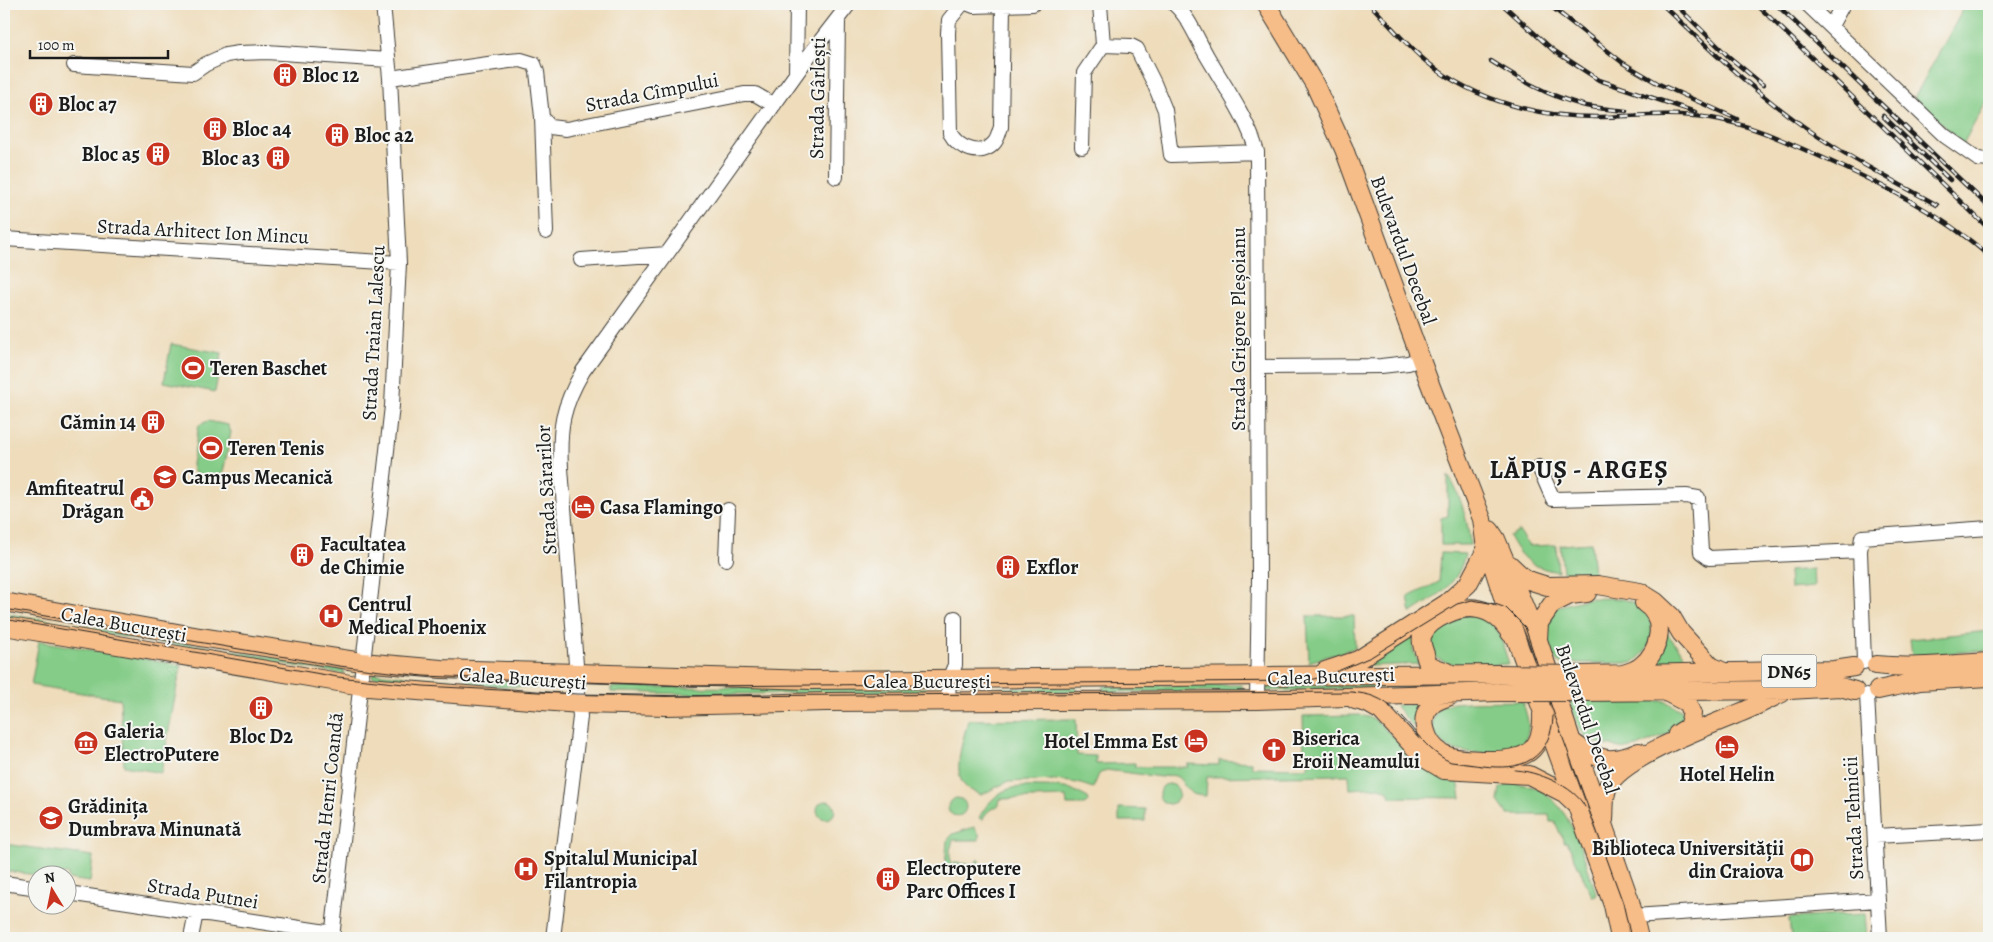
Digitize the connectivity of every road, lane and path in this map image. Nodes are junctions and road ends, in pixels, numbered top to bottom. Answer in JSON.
{"nodes":[{"id":1,"x":384,"y":4,"type":"edge"},
{"id":2,"x":797,"y":4,"type":"edge"},
{"id":3,"x":849,"y":4,"type":"edge"},
{"id":4,"x":962,"y":4,"type":"edge"},
{"id":5,"x":969,"y":4,"type":"edge"},
{"id":6,"x":1033,"y":4,"type":"edge"},
{"id":7,"x":1100,"y":4,"type":"edge"},
{"id":8,"x":1174,"y":4,"type":"edge"},
{"id":9,"x":1266,"y":4,"type":"edge"},
{"id":10,"x":1807,"y":4,"type":"edge"},
{"id":11,"x":1843,"y":4,"type":"edge"},
{"id":12,"x":1003,"y":6,"type":"junction"},
{"id":13,"x":838,"y":19,"type":"junction"},
{"id":14,"x":1831,"y":26,"type":"junction"},
{"id":15,"x":1103,"y":45,"type":"junction"},
{"id":16,"x":388,"y":60,"type":"junction"},
{"id":17,"x":74,"y":65,"type":"dead end"},
{"id":18,"x":796,"y":74,"type":"junction"},
{"id":19,"x":390,"y":78,"type":"junction"},
{"id":20,"x":774,"y":105,"type":"junction"},
{"id":21,"x":542,"y":117,"type":"junction"},
{"id":22,"x":1082,"y":147,"type":"dead end"},
{"id":23,"x":1257,"y":152,"type":"junction"},
{"id":24,"x":1989,"y":160,"type":"edge"},
{"id":25,"x":836,"y":177,"type":"dead end"},
{"id":26,"x":546,"y":232,"type":"dead end"},
{"id":27,"x":4,"y":239,"type":"edge"},
{"id":28,"x":667,"y":254,"type":"junction"},
{"id":29,"x":581,"y":260,"type":"dead end"},
{"id":30,"x":399,"y":262,"type":"junction"},
{"id":31,"x":1421,"y":359,"type":"junction"},
{"id":32,"x":1258,"y":367,"type":"junction"},
{"id":33,"x":1539,"y":467,"type":"dead end"},
{"id":34,"x":728,"y":510,"type":"dead end"},
{"id":35,"x":1482,"y":519,"type":"junction"},
{"id":36,"x":1989,"y":528,"type":"edge"},
{"id":37,"x":1487,"y":548,"type":"junction"},
{"id":38,"x":1860,"y":551,"type":"junction"},
{"id":39,"x":1504,"y":558,"type":"junction"},
{"id":40,"x":726,"y":559,"type":"dead end"},
{"id":41,"x":4,"y":602,"type":"edge"},
{"id":42,"x":955,"y":618,"type":"dead end"},
{"id":43,"x":4,"y":626,"type":"edge"},
{"id":44,"x":1538,"y":640,"type":"junction"},
{"id":45,"x":1518,"y":644,"type":"junction"},
{"id":46,"x":362,"y":662,"type":"junction"},
{"id":47,"x":1989,"y":662,"type":"edge"},
{"id":48,"x":1865,"y":664,"type":"junction"},
{"id":49,"x":1724,"y":672,"type":"junction"},
{"id":50,"x":577,"y":674,"type":"junction"},
{"id":51,"x":1455,"y":674,"type":"junction"},
{"id":52,"x":1257,"y":676,"type":"junction"},
{"id":53,"x":1302,"y":676,"type":"junction"},
{"id":54,"x":1618,"y":676,"type":"junction"},
{"id":55,"x":1989,"y":677,"type":"edge"},
{"id":56,"x":949,"y":679,"type":"junction"},
{"id":57,"x":1581,"y":683,"type":"junction"},
{"id":58,"x":359,"y":686,"type":"junction"},
{"id":59,"x":1790,"y":690,"type":"junction"},
{"id":60,"x":1665,"y":692,"type":"junction"},
{"id":61,"x":1867,"y":692,"type":"junction"},
{"id":62,"x":1455,"y":694,"type":"junction"},
{"id":63,"x":1344,"y":698,"type":"junction"},
{"id":64,"x":1257,"y":700,"type":"junction"},
{"id":65,"x":948,"y":702,"type":"junction"},
{"id":66,"x":579,"y":704,"type":"junction"},
{"id":67,"x":1542,"y":711,"type":"junction"},
{"id":68,"x":1572,"y":742,"type":"junction"},
{"id":69,"x":1578,"y":806,"type":"junction"},
{"id":70,"x":1604,"y":827,"type":"junction"},
{"id":71,"x":1989,"y":830,"type":"edge"},
{"id":72,"x":1874,"y":836,"type":"junction"},
{"id":73,"x":4,"y":883,"type":"edge"},
{"id":74,"x":28,"y":887,"type":"edge"},
{"id":75,"x":78,"y":894,"type":"edge"},
{"id":76,"x":1878,"y":900,"type":"junction"},
{"id":77,"x":196,"y":912,"type":"junction"},
{"id":78,"x":1634,"y":916,"type":"junction"},
{"id":79,"x":332,"y":936,"type":"edge"},
{"id":80,"x":191,"y":938,"type":"edge"},
{"id":81,"x":553,"y":938,"type":"edge"},
{"id":82,"x":1620,"y":938,"type":"edge"},
{"id":83,"x":1639,"y":938,"type":"edge"},
{"id":84,"x":1880,"y":938,"type":"edge"}],
"edges":[{"from":1,"to":16,"type":"street","name":"Strada Traian Lalescu"},
{"from":2,"to":18,"type":"street"},
{"from":3,"to":13,"type":"street","name":"Strada Gârlești"},
{"from":4,"to":12,"type":"street"},
{"from":5,"to":12,"type":"street"},
{"from":6,"to":12,"type":"street"},
{"from":7,"to":15,"type":"street"},
{"from":8,"to":23,"type":"street","name":"Strada Grigore Pleșoianu"},
{"from":9,"to":31,"type":"main road","name":"Bulevardul Decebal"},
{"from":10,"to":14,"type":"street"},
{"from":11,"to":14,"type":"street"},
{"from":13,"to":18,"type":"street","name":"Strada Gârlești"},
{"from":13,"to":25,"type":"street","name":"Strada Gârlești"},
{"from":14,"to":24,"type":"street"},
{"from":15,"to":22,"type":"street"},
{"from":15,"to":23,"type":"street"},
{"from":16,"to":17,"type":"street"},
{"from":16,"to":19,"type":"street","name":"Strada Traian Lalescu"},
{"from":18,"to":20,"type":"street","name":"Strada Gârlești"},
{"from":19,"to":21,"type":"street"},
{"from":19,"to":30,"type":"street","name":"Strada Traian Lalescu"},
{"from":20,"to":21,"type":"street","name":"Strada Cîmpului"},
{"from":20,"to":28,"type":"street","name":"Strada Sărarilor"},
{"from":21,"to":26,"type":"street"},
{"from":23,"to":32,"type":"street","name":"Strada Grigore Pleșoianu"},
{"from":27,"to":30,"type":"street","name":"Strada Arhitect Ion Mincu"},
{"from":28,"to":29,"type":"street"},
{"from":28,"to":50,"type":"street","name":"Strada Sărarilor"},
{"from":30,"to":46,"type":"street","name":"Strada Traian Lalescu"},
{"from":31,"to":32,"type":"street"},
{"from":31,"to":35,"type":"main road","name":"Bulevardul Decebal"},
{"from":32,"to":52,"type":"street","name":"Strada Grigore Pleșoianu"},
{"from":33,"to":38,"type":"street"},
{"from":34,"to":40,"type":"street"},
{"from":35,"to":37,"type":"main road","name":"Bulevardul Decebal"},
{"from":35,"to":39,"type":"main road","name":"Bulevardul Decebal"},
{"from":36,"to":38,"type":"street"},
{"from":37,"to":45,"type":"main road","name":"Bulevardul Decebal"},
{"from":37,"to":53,"type":"main road"},
{"from":38,"to":48,"type":"street"},
{"from":39,"to":44,"type":"main road","name":"Bulevardul Decebal"},
{"from":39,"to":49,"type":"main road"},
{"from":41,"to":46,"type":"main road","name":"Calea București"},
{"from":42,"to":56,"type":"street"},
{"from":43,"to":58,"type":"main road","name":"Calea București"},
{"from":44,"to":54,"type":"main road"},
{"from":44,"to":68,"type":"main road","name":"Bulevardul Decebal"},
{"from":45,"to":51,"type":"main road"},
{"from":45,"to":67,"type":"main road","name":"Bulevardul Decebal"},
{"from":46,"to":50,"type":"main road","name":"Calea București"},
{"from":46,"to":58,"type":"street","name":"Strada Henri Coandă"},
{"from":47,"to":48,"type":"main road","name":"Calea București","number":"DN65"},
{"from":48,"to":49,"type":"main road","name":"Calea București","number":"DN65"},
{"from":48,"to":61,"type":"main road"},
{"from":48,"to":61,"type":"main road"},
{"from":49,"to":54,"type":"main road","name":"Calea București","number":"DN65"},
{"from":50,"to":56,"type":"main road","name":"Calea București"},
{"from":50,"to":66,"type":"street","name":"Strada Sărarilor"},
{"from":51,"to":53,"type":"main road","name":"Calea București"},
{"from":51,"to":57,"type":"main road","name":"Calea București","bridge":true},
{"from":52,"to":53,"type":"main road","name":"Calea București"},
{"from":52,"to":56,"type":"main road","name":"Calea București"},
{"from":52,"to":64,"type":"street","name":"Strada Grigore Pleșoianu"},
{"from":54,"to":57,"type":"main road","name":"Calea București"},
{"from":55,"to":61,"type":"main road","name":"Calea București","number":"DN65"},
{"from":56,"to":65,"type":"street"},
{"from":57,"to":60,"type":"main road","name":"Calea București","number":"DN65"},
{"from":57,"to":62,"type":"main road","name":"Calea București","bridge":true},
{"from":58,"to":66,"type":"main road","name":"Calea București"},
{"from":58,"to":79,"type":"street","name":"Strada Henri Coandă"},
{"from":59,"to":60,"type":"main road","name":"Calea București","number":"DN65"},
{"from":59,"to":61,"type":"main road","name":"Calea București","number":"DN65"},
{"from":59,"to":70,"type":"main road"},
{"from":60,"to":68,"type":"main road"},
{"from":61,"to":72,"type":"street","name":"Strada Tehnicii"},
{"from":62,"to":63,"type":"main road","name":"Calea București"},
{"from":62,"to":67,"type":"main road"},
{"from":63,"to":64,"type":"main road","name":"Calea București"},
{"from":63,"to":69,"type":"main road"},
{"from":64,"to":65,"type":"main road","name":"Calea București"},
{"from":65,"to":66,"type":"main road","name":"Calea București"},
{"from":66,"to":81,"type":"street","name":"Strada Sărarilor"},
{"from":67,"to":69,"type":"main road","name":"Bulevardul Decebal"},
{"from":68,"to":70,"type":"main road","name":"Bulevardul Decebal"},
{"from":69,"to":82,"type":"main road","name":"Bulevardul Decebal"},
{"from":70,"to":78,"type":"main road","name":"Bulevardul Decebal"},
{"from":71,"to":72,"type":"street"},
{"from":72,"to":76,"type":"street","name":"Strada Tehnicii"},
{"from":73,"to":74,"type":"street"},
{"from":75,"to":77,"type":"street","name":"Strada Putnei"},
{"from":76,"to":78,"type":"street"},
{"from":76,"to":84,"type":"street","name":"Strada Tehnicii"},
{"from":77,"to":79,"type":"street","name":"Strada Putnei"},
{"from":77,"to":80,"type":"street"},
{"from":78,"to":83,"type":"main road","name":"Bulevardul Decebal"}]}
